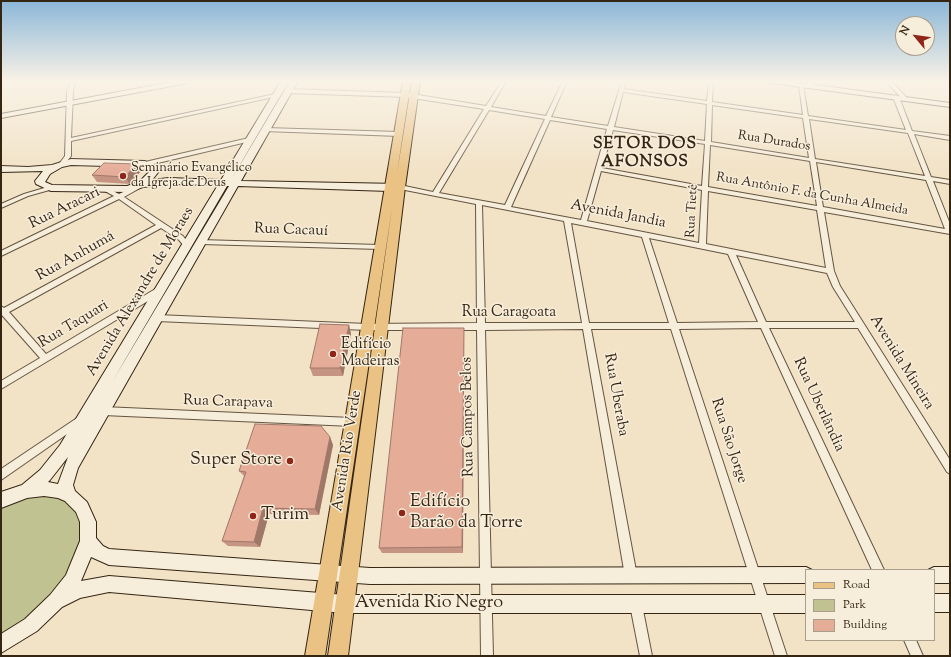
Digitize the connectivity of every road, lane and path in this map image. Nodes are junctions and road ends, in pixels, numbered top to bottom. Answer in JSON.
{"nodes":[{"id":1,"x":21,"y":112,"type":"edge"},
{"id":2,"x":70,"y":112,"type":"edge"},
{"id":3,"x":202,"y":112,"type":"edge"},
{"id":4,"x":266,"y":112,"type":"edge"},
{"id":5,"x":274,"y":112,"type":"edge"},
{"id":6,"x":405,"y":112,"type":"edge"},
{"id":7,"x":407,"y":112,"type":"edge"},
{"id":8,"x":485,"y":112,"type":"edge"},
{"id":9,"x":516,"y":112,"type":"edge"},
{"id":10,"x":551,"y":112,"type":"edge"},
{"id":11,"x":615,"y":112,"type":"edge"},
{"id":12,"x":710,"y":112,"type":"edge"},
{"id":13,"x":769,"y":112,"type":"edge"},
{"id":14,"x":806,"y":112,"type":"edge"},
{"id":15,"x":901,"y":112,"type":"edge"},
{"id":16,"x":1,"y":116,"type":"edge"},
{"id":17,"x":549,"y":117,"type":"junction"},
{"id":18,"x":806,"y":117,"type":"junction"},
{"id":19,"x":610,"y":127,"type":"junction"},
{"id":20,"x":266,"y":130,"type":"junction"},
{"id":21,"x":909,"y":132,"type":"junction"},
{"id":22,"x":399,"y":134,"type":"junction"},
{"id":23,"x":950,"y":138,"type":"edge"},
{"id":24,"x":69,"y":140,"type":"junction"},
{"id":25,"x":249,"y":140,"type":"junction"},
{"id":26,"x":708,"y":143,"type":"junction"},
{"id":27,"x":72,"y":159,"type":"junction"},
{"id":28,"x":171,"y":159,"type":"junction"},
{"id":29,"x":813,"y":160,"type":"junction"},
{"id":30,"x":145,"y":164,"type":"junction"},
{"id":31,"x":52,"y":168,"type":"junction"},
{"id":32,"x":1,"y":169,"type":"edge"},
{"id":33,"x":154,"y":169,"type":"junction"},
{"id":34,"x":598,"y":169,"type":"junction"},
{"id":35,"x":1,"y":176,"type":"edge"},
{"id":36,"x":928,"y":178,"type":"junction"},
{"id":37,"x":231,"y":180,"type":"junction"},
{"id":38,"x":40,"y":182,"type":"junction"},
{"id":39,"x":950,"y":182,"type":"edge"},
{"id":40,"x":141,"y":185,"type":"junction"},
{"id":41,"x":393,"y":186,"type":"junction"},
{"id":42,"x":51,"y":188,"type":"junction"},
{"id":43,"x":705,"y":188,"type":"junction"},
{"id":44,"x":105,"y":190,"type":"junction"},
{"id":45,"x":435,"y":194,"type":"junction"},
{"id":46,"x":26,"y":195,"type":"junction"},
{"id":47,"x":120,"y":197,"type":"junction"},
{"id":48,"x":480,"y":202,"type":"junction"},
{"id":49,"x":1,"y":206,"type":"edge"},
{"id":50,"x":507,"y":208,"type":"junction"},
{"id":51,"x":821,"y":208,"type":"junction"},
{"id":52,"x":567,"y":220,"type":"junction"},
{"id":53,"x":583,"y":223,"type":"junction"},
{"id":54,"x":161,"y":224,"type":"junction"},
{"id":55,"x":950,"y":232,"type":"edge"},
{"id":56,"x":645,"y":235,"type":"junction"},
{"id":57,"x":201,"y":242,"type":"junction"},
{"id":58,"x":186,"y":244,"type":"junction"},
{"id":59,"x":702,"y":246,"type":"junction"},
{"id":60,"x":380,"y":247,"type":"junction"},
{"id":61,"x":731,"y":252,"type":"junction"},
{"id":62,"x":1,"y":254,"type":"edge"},
{"id":63,"x":830,"y":271,"type":"junction"},
{"id":64,"x":161,"y":289,"type":"junction"},
{"id":65,"x":2,"y":310,"type":"edge"},
{"id":66,"x":157,"y":318,"type":"junction"},
{"id":67,"x":861,"y":325,"type":"junction"},
{"id":68,"x":675,"y":326,"type":"junction"},
{"id":69,"x":764,"y":326,"type":"junction"},
{"id":70,"x":368,"y":327,"type":"junction"},
{"id":71,"x":382,"y":327,"type":"junction"},
{"id":72,"x":481,"y":327,"type":"junction"},
{"id":73,"x":586,"y":327,"type":"junction"},
{"id":74,"x":45,"y":358,"type":"junction"},
{"id":75,"x":1,"y":385,"type":"edge"},
{"id":76,"x":103,"y":411,"type":"junction"},
{"id":77,"x":84,"y":418,"type":"junction"},
{"id":78,"x":352,"y":422,"type":"junction"},
{"id":79,"x":950,"y":469,"type":"edge"},
{"id":80,"x":1,"y":475,"type":"edge"},
{"id":81,"x":15,"y":493,"type":"edge"},
{"id":82,"x":70,"y":496,"type":"junction"},
{"id":83,"x":1,"y":500,"type":"edge"},
{"id":84,"x":88,"y":541,"type":"junction"},
{"id":85,"x":878,"y":569,"type":"edge"},
{"id":86,"x":329,"y":572,"type":"junction"},
{"id":87,"x":349,"y":574,"type":"junction"},
{"id":88,"x":935,"y":575,"type":"edge"},
{"id":89,"x":950,"y":575,"type":"edge"},
{"id":90,"x":485,"y":576,"type":"junction"},
{"id":91,"x":631,"y":576,"type":"junction"},
{"id":92,"x":755,"y":576,"type":"junction"},
{"id":93,"x":805,"y":576,"type":"edge"},
{"id":94,"x":56,"y":601,"type":"junction"},
{"id":95,"x":324,"y":602,"type":"junction"},
{"id":96,"x":935,"y":603,"type":"edge"},
{"id":97,"x":950,"y":603,"type":"edge"},
{"id":98,"x":345,"y":604,"type":"junction"},
{"id":99,"x":486,"y":604,"type":"junction"},
{"id":100,"x":764,"y":604,"type":"junction"},
{"id":101,"x":805,"y":604,"type":"edge"},
{"id":102,"x":636,"y":605,"type":"junction"},
{"id":103,"x":910,"y":641,"type":"edge"},
{"id":104,"x":1,"y":644,"type":"edge"},
{"id":105,"x":315,"y":656,"type":"edge"},
{"id":106,"x":338,"y":656,"type":"edge"},
{"id":107,"x":487,"y":656,"type":"edge"},
{"id":108,"x":646,"y":656,"type":"edge"},
{"id":109,"x":781,"y":656,"type":"edge"},
{"id":110,"x":917,"y":656,"type":"edge"}],
"edges":[{"from":1,"to":16,"type":"street"},
{"from":2,"to":24,"type":"street"},
{"from":3,"to":24,"type":"street"},
{"from":4,"to":25,"type":"street","name":"Avenida Alexandre de Moraes"},
{"from":5,"to":20,"type":"street","name":"Avenida Alexandre de Moraes"},
{"from":6,"to":22,"type":"main road","name":"Avenida Rio Verde"},
{"from":7,"to":41,"type":"main road","name":"Avenida Rio Verde"},
{"from":8,"to":45,"type":"street"},
{"from":9,"to":17,"type":"street","name":"Rua Durados"},
{"from":10,"to":17,"type":"street"},
{"from":11,"to":19,"type":"street"},
{"from":12,"to":26,"type":"street","name":"Rua Tietê"},
{"from":13,"to":18,"type":"street"},
{"from":14,"to":18,"type":"street","name":"Avenida Mineira"},
{"from":15,"to":21,"type":"street"},
{"from":17,"to":19,"type":"street","name":"Rua Durados"},
{"from":17,"to":50,"type":"street"},
{"from":18,"to":21,"type":"street"},
{"from":18,"to":29,"type":"street","name":"Avenida Mineira"},
{"from":19,"to":26,"type":"street","name":"Rua Durados"},
{"from":19,"to":34,"type":"street"},
{"from":20,"to":22,"type":"street"},
{"from":20,"to":37,"type":"street","name":"Avenida Alexandre de Moraes"},
{"from":21,"to":23,"type":"street"},
{"from":21,"to":36,"type":"street"},
{"from":22,"to":41,"type":"main road","name":"Avenida Rio Verde"},
{"from":24,"to":27,"type":"street"},
{"from":25,"to":28,"type":"street"},
{"from":25,"to":37,"type":"street","name":"Avenida Alexandre de Moraes"},
{"from":26,"to":29,"type":"street","name":"Rua Durados"},
{"from":26,"to":43,"type":"street","name":"Rua Tietê"},
{"from":27,"to":30,"type":"street"},
{"from":27,"to":31,"type":"street"},
{"from":28,"to":30,"type":"street"},
{"from":28,"to":33,"type":"street"},
{"from":29,"to":36,"type":"street","name":"Rua Durados"},
{"from":29,"to":51,"type":"street","name":"Avenida Mineira"},
{"from":30,"to":33,"type":"street","name":"Avenida Jandia"},
{"from":31,"to":32,"type":"street"},
{"from":31,"to":38,"type":"street"},
{"from":33,"to":37,"type":"street","name":"Avenida Jandia"},
{"from":33,"to":40,"type":"street"},
{"from":34,"to":43,"type":"street","name":"Rua Antônio F. da Cunha Almeida"},
{"from":34,"to":53,"type":"street"},
{"from":35,"to":38,"type":"street"},
{"from":36,"to":39,"type":"street","name":"Rua Durados"},
{"from":36,"to":55,"type":"street"},
{"from":37,"to":40,"type":"street","name":"Avenida Jandia"},
{"from":37,"to":41,"type":"street","name":"Avenida Jandia"},
{"from":37,"to":57,"type":"street","name":"Avenida Alexandre de Moraes"},
{"from":37,"to":58,"type":"street","name":"Avenida Alexandre de Moraes"},
{"from":38,"to":42,"type":"street","name":"Avenida Jandia"},
{"from":38,"to":46,"type":"street"},
{"from":40,"to":44,"type":"street","name":"Avenida Jandia"},
{"from":40,"to":47,"type":"street","name":"Rua Aracari"},
{"from":41,"to":45,"type":"street","name":"Avenida Jandia"},
{"from":41,"to":60,"type":"main road","name":"Avenida Rio Verde"},
{"from":41,"to":71,"type":"main road","name":"Avenida Rio Verde"},
{"from":42,"to":44,"type":"street","name":"Avenida Jandia"},
{"from":42,"to":46,"type":"street"},
{"from":43,"to":51,"type":"street","name":"Rua Antônio F. da Cunha Almeida"},
{"from":43,"to":59,"type":"street","name":"Rua Tietê"},
{"from":44,"to":47,"type":"street"},
{"from":45,"to":48,"type":"street","name":"Avenida Jandia"},
{"from":46,"to":49,"type":"street"},
{"from":47,"to":54,"type":"street"},
{"from":47,"to":62,"type":"street","name":"Rua Aracari"},
{"from":48,"to":50,"type":"street","name":"Avenida Jandia"},
{"from":48,"to":72,"type":"street","name":"Rua Campos Belos"},
{"from":50,"to":52,"type":"street","name":"Avenida Jandia"},
{"from":51,"to":55,"type":"street","name":"Rua Antônio F. da Cunha Almeida"},
{"from":51,"to":63,"type":"street","name":"Avenida Mineira"},
{"from":52,"to":53,"type":"street","name":"Avenida Jandia"},
{"from":52,"to":73,"type":"street","name":"Rua Uberaba"},
{"from":53,"to":56,"type":"street","name":"Avenida Jandia"},
{"from":54,"to":58,"type":"street"},
{"from":54,"to":65,"type":"street","name":"Rua Anhumá"},
{"from":56,"to":59,"type":"street","name":"Avenida Jandia"},
{"from":56,"to":68,"type":"street","name":"Rua São Jorge"},
{"from":57,"to":60,"type":"street","name":"Rua Cacauí"},
{"from":57,"to":66,"type":"street","name":"Avenida Alexandre de Moraes"},
{"from":58,"to":64,"type":"street","name":"Avenida Alexandre de Moraes"},
{"from":59,"to":61,"type":"street","name":"Avenida Jandia"},
{"from":60,"to":70,"type":"main road","name":"Avenida Rio Verde"},
{"from":61,"to":63,"type":"street","name":"Avenida Jandia"},
{"from":61,"to":69,"type":"street","name":"Rua Uberlândia"},
{"from":63,"to":67,"type":"street","name":"Avenida Mineira"},
{"from":64,"to":74,"type":"street","name":"Rua Taquari"},
{"from":64,"to":77,"type":"street","name":"Avenida Alexandre de Moraes"},
{"from":65,"to":74,"type":"street"},
{"from":66,"to":70,"type":"street","name":"Rua Caragoata"},
{"from":66,"to":76,"type":"street","name":"Avenida Alexandre de Moraes"},
{"from":67,"to":69,"type":"street","name":"Rua Caragoata"},
{"from":67,"to":79,"type":"street","name":"Avenida Mineira"},
{"from":68,"to":69,"type":"street","name":"Rua Caragoata"},
{"from":68,"to":73,"type":"street","name":"Rua Caragoata"},
{"from":68,"to":92,"type":"street","name":"Rua São Jorge"},
{"from":69,"to":85,"type":"street","name":"Rua Uberlândia"},
{"from":70,"to":71,"type":"street","name":"Rua Caragoata"},
{"from":70,"to":78,"type":"main road","name":"Avenida Rio Verde"},
{"from":71,"to":72,"type":"street","name":"Rua Caragoata"},
{"from":71,"to":87,"type":"main road","name":"Avenida Rio Verde"},
{"from":72,"to":73,"type":"street","name":"Rua Caragoata"},
{"from":72,"to":90,"type":"street","name":"Rua Campos Belos"},
{"from":73,"to":91,"type":"street","name":"Rua Uberaba"},
{"from":74,"to":75,"type":"street","name":"Rua Taquari"},
{"from":76,"to":78,"type":"street","name":"Rua Carapava"},
{"from":76,"to":82,"type":"street","name":"Avenida Alexandre de Moraes"},
{"from":77,"to":80,"type":"street"},
{"from":77,"to":81,"type":"street","name":"Avenida Alexandre de Moraes"},
{"from":78,"to":86,"type":"main road","name":"Avenida Rio Verde"},
{"from":81,"to":82,"type":"street"},
{"from":81,"to":83,"type":"street"},
{"from":82,"to":84,"type":"street"},
{"from":84,"to":86,"type":"street","name":"Avenida Rio Negro"},
{"from":84,"to":94,"type":"street"},
{"from":86,"to":87,"type":"street","name":"Avenida Rio Negro"},
{"from":86,"to":95,"type":"main road","name":"Avenida Rio Verde"},
{"from":87,"to":90,"type":"street","name":"Avenida Rio Negro"},
{"from":87,"to":98,"type":"main road","name":"Avenida Rio Verde"},
{"from":88,"to":89,"type":"street"},
{"from":90,"to":91,"type":"street","name":"Avenida Rio Negro"},
{"from":90,"to":99,"type":"street","name":"Rua Campos Belos"},
{"from":91,"to":92,"type":"street","name":"Avenida Rio Negro"},
{"from":92,"to":93,"type":"street","name":"Avenida Rio Negro"},
{"from":92,"to":100,"type":"street","name":"Rua São Jorge"},
{"from":94,"to":95,"type":"street","name":"Avenida Rio Negro"},
{"from":94,"to":104,"type":"street"},
{"from":95,"to":98,"type":"street","name":"Avenida Rio Negro"},
{"from":95,"to":105,"type":"main road","name":"Avenida Rio Verde"},
{"from":96,"to":97,"type":"street"},
{"from":98,"to":99,"type":"street","name":"Avenida Rio Negro"},
{"from":98,"to":106,"type":"main road","name":"Avenida Rio Verde"},
{"from":99,"to":102,"type":"street","name":"Avenida Rio Negro"},
{"from":99,"to":107,"type":"street","name":"Rua Campos Belos"},
{"from":100,"to":101,"type":"street","name":"Avenida Rio Negro"},
{"from":100,"to":102,"type":"street","name":"Avenida Rio Negro"},
{"from":100,"to":109,"type":"street","name":"Rua São Jorge"},
{"from":102,"to":108,"type":"street"},
{"from":103,"to":110,"type":"street"}]}
